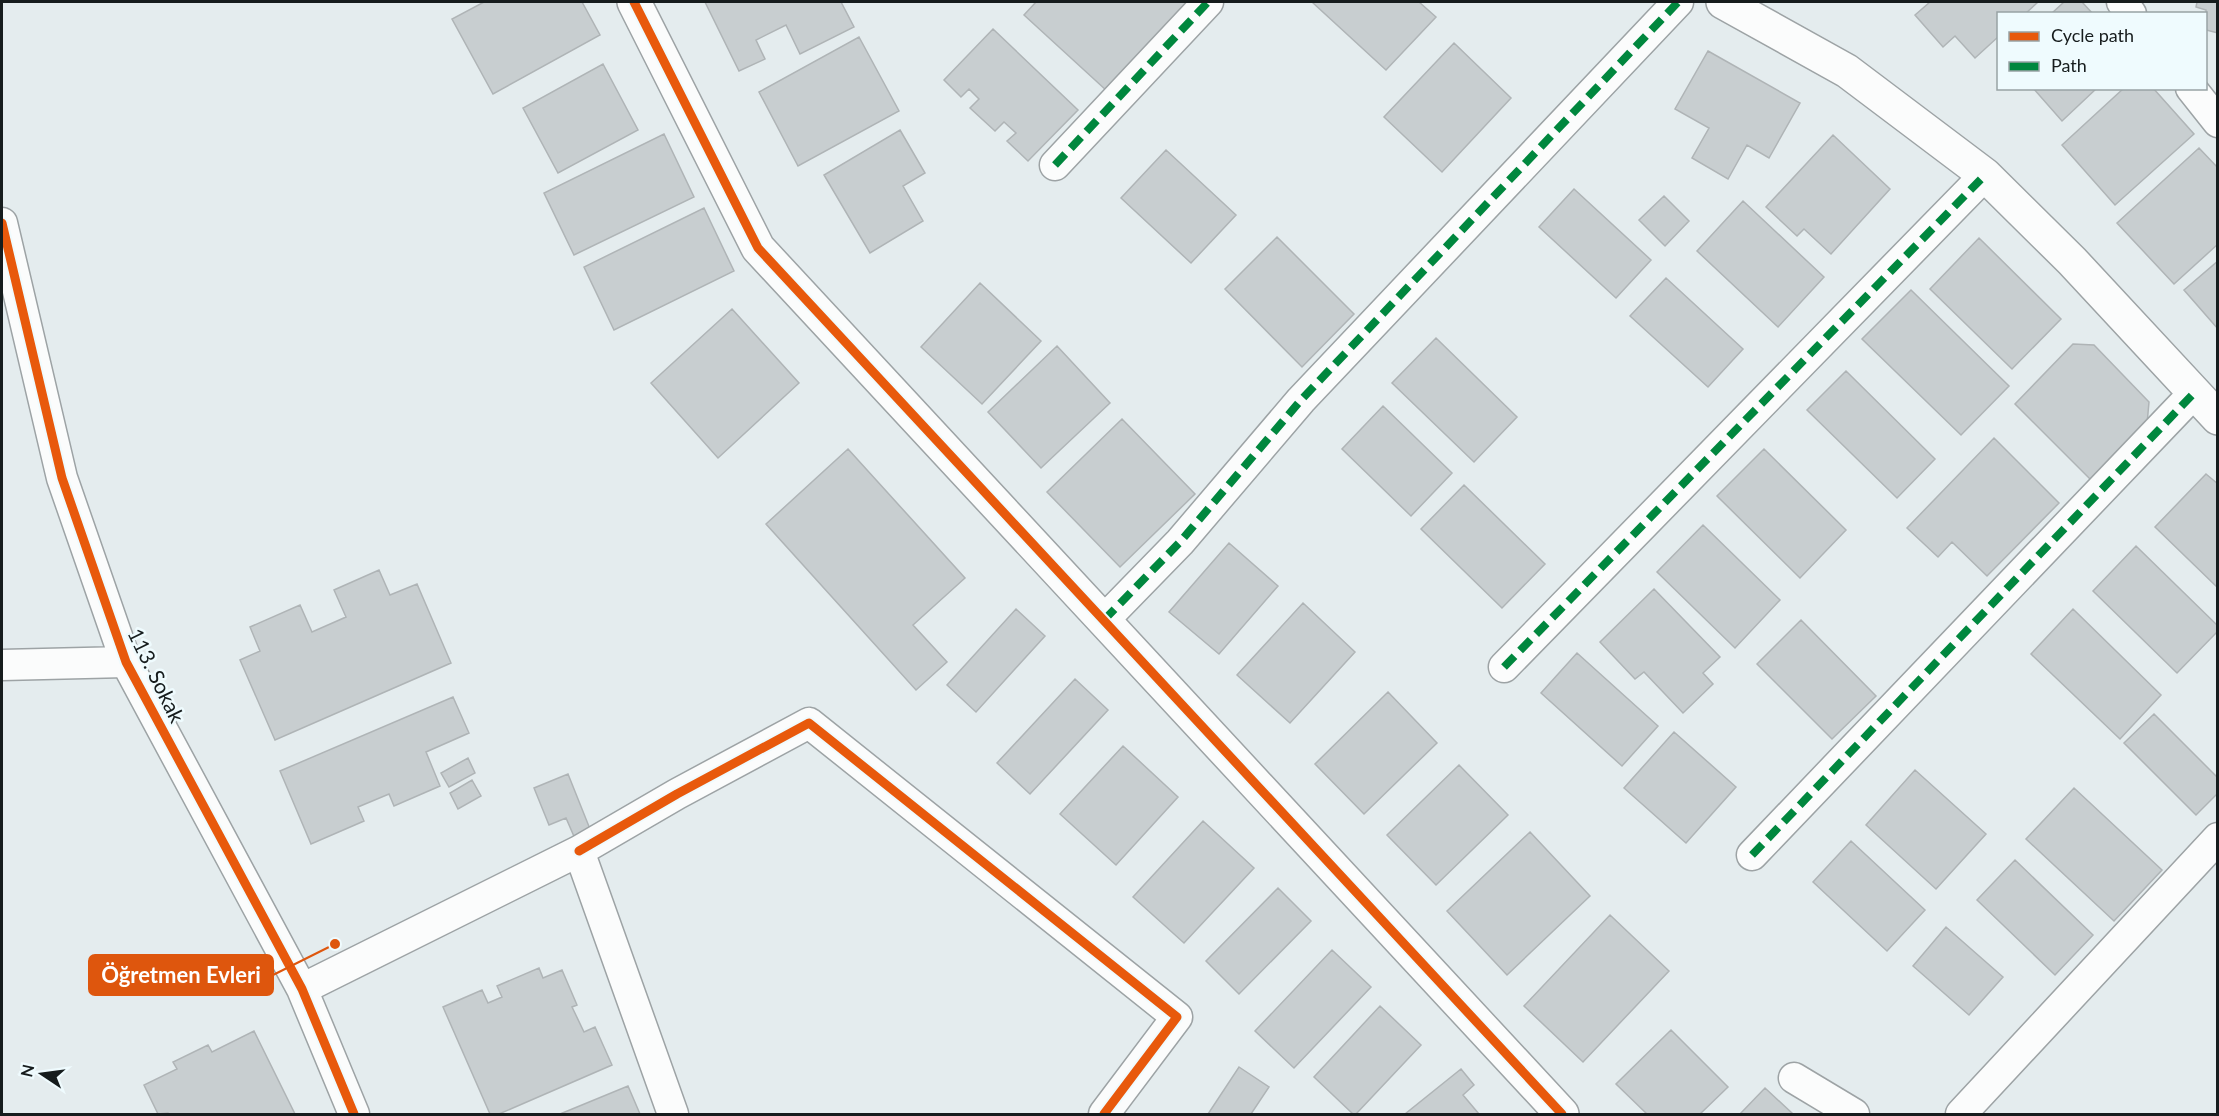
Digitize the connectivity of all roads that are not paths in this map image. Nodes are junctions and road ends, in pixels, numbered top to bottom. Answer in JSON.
{"nodes":[{"id":1,"x":634,"y":2,"type":"edge"},
{"id":2,"x":1208,"y":2,"type":"edge"},
{"id":3,"x":1678,"y":2,"type":"edge"},
{"id":4,"x":1723,"y":2,"type":"edge"},
{"id":5,"x":2193,"y":90,"type":"edge"},
{"id":6,"x":2217,"y":122,"type":"edge"},
{"id":7,"x":1055,"y":165,"type":"dead end"},
{"id":8,"x":1985,"y":175,"type":"junction"},
{"id":9,"x":2,"y":223,"type":"edge"},
{"id":10,"x":2194,"y":393,"type":"junction"},
{"id":11,"x":2217,"y":418,"type":"edge"},
{"id":12,"x":1104,"y":620,"type":"junction"},
{"id":13,"x":126,"y":662,"type":"junction"},
{"id":14,"x":2,"y":665,"type":"edge"},
{"id":15,"x":1504,"y":667,"type":"dead end"},
{"id":16,"x":2217,"y":838,"type":"edge"},
{"id":17,"x":579,"y":851,"type":"junction"},
{"id":18,"x":1752,"y":855,"type":"dead end"},
{"id":19,"x":302,"y":989,"type":"junction"},
{"id":20,"x":1794,"y":1078,"type":"dead end"},
{"id":21,"x":354,"y":1114,"type":"edge"},
{"id":22,"x":673,"y":1114,"type":"edge"},
{"id":23,"x":1104,"y":1114,"type":"edge"},
{"id":24,"x":1562,"y":1114,"type":"edge"},
{"id":25,"x":1854,"y":1114,"type":"edge"},
{"id":26,"x":1961,"y":1114,"type":"edge"}],
"edges":[{"from":1,"to":12,"type":"street"},
{"from":2,"to":7,"type":"street"},
{"from":3,"to":12,"type":"street"},
{"from":4,"to":8,"type":"street"},
{"from":5,"to":6,"type":"street"},
{"from":8,"to":10,"type":"street"},
{"from":8,"to":15,"type":"street"},
{"from":9,"to":13,"type":"street","name":"113. Sokak"},
{"from":10,"to":11,"type":"street"},
{"from":10,"to":18,"type":"street"},
{"from":12,"to":24,"type":"street"},
{"from":13,"to":14,"type":"street"},
{"from":13,"to":19,"type":"street","name":"113. Sokak"},
{"from":16,"to":26,"type":"street"},
{"from":17,"to":19,"type":"street"},
{"from":17,"to":22,"type":"street"},
{"from":17,"to":23,"type":"street"},
{"from":19,"to":21,"type":"street","name":"113. Sokak"},
{"from":20,"to":25,"type":"street"}]}
